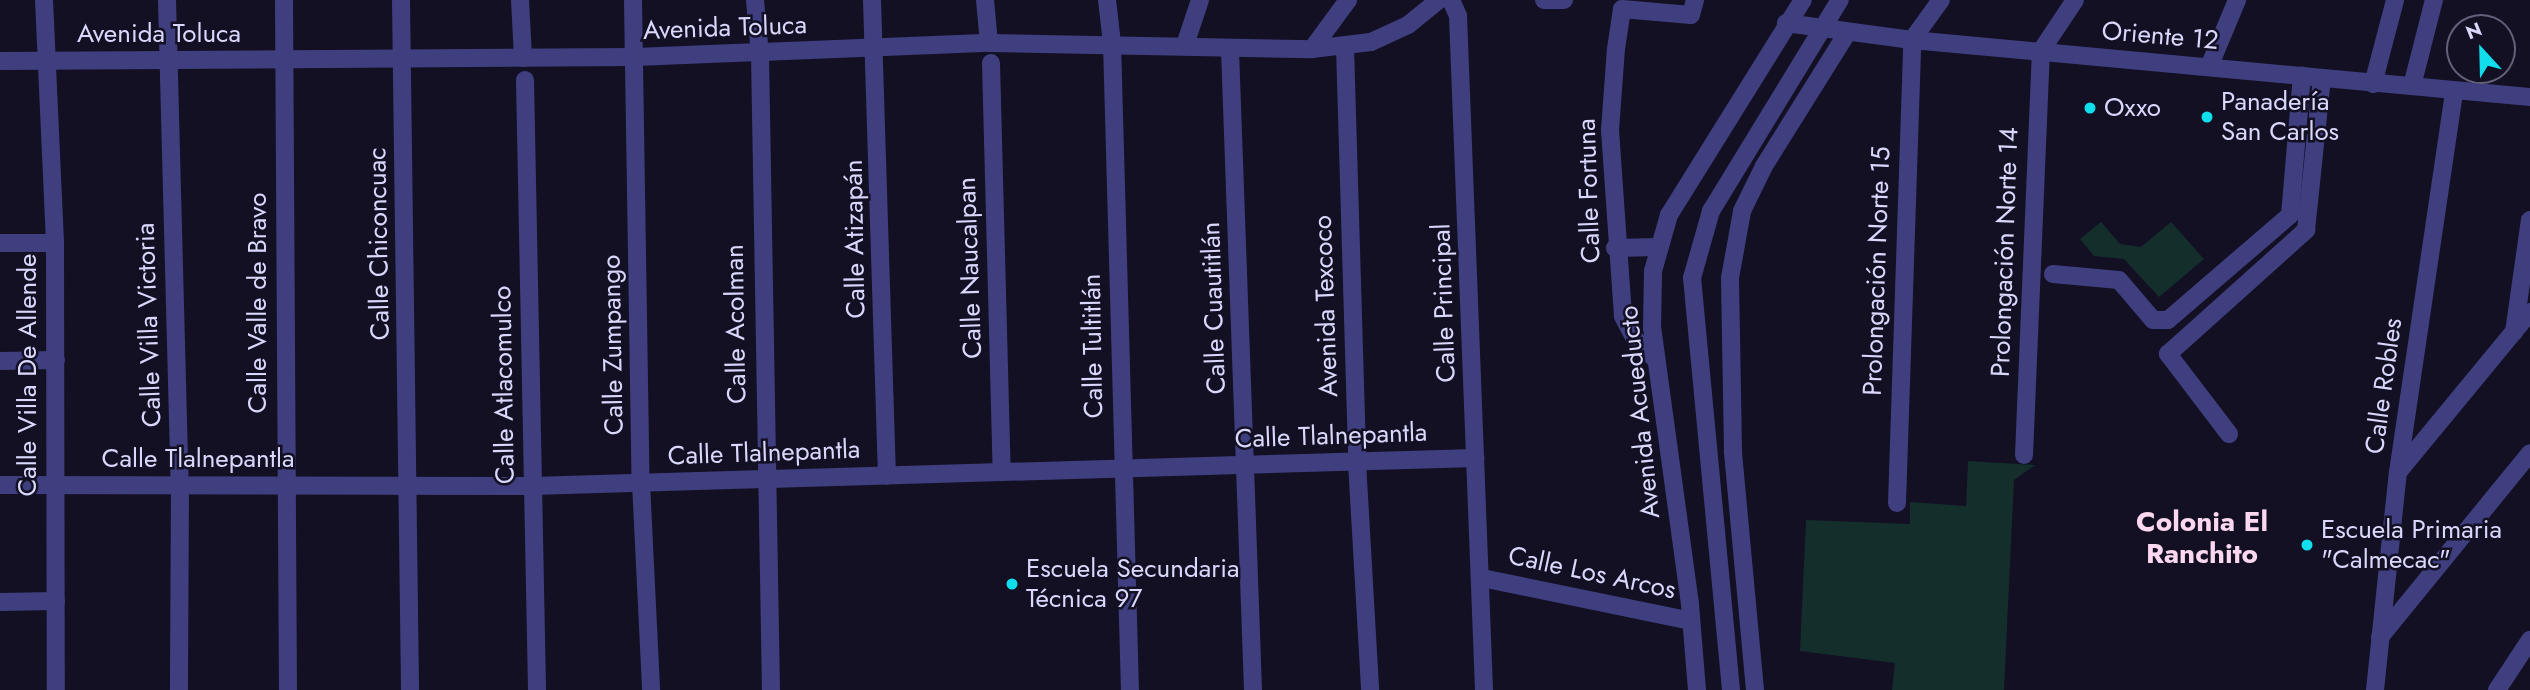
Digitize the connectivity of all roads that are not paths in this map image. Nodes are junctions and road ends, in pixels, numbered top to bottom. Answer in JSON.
{"nodes":[{"id":1,"x":44,"y":0,"type":"edge"},
{"id":2,"x":167,"y":0,"type":"edge"},
{"id":3,"x":284,"y":0,"type":"edge"},
{"id":4,"x":401,"y":0,"type":"edge"},
{"id":5,"x":520,"y":0,"type":"edge"},
{"id":6,"x":633,"y":0,"type":"edge"},
{"id":7,"x":755,"y":0,"type":"edge"},
{"id":8,"x":872,"y":0,"type":"edge"},
{"id":9,"x":985,"y":0,"type":"edge"},
{"id":10,"x":1107,"y":0,"type":"edge"},
{"id":11,"x":1199,"y":0,"type":"edge"},
{"id":12,"x":1348,"y":0,"type":"edge"},
{"id":13,"x":1438,"y":0,"type":"edge"},
{"id":14,"x":1451,"y":0,"type":"edge"},
{"id":15,"x":1544,"y":0,"type":"edge"},
{"id":16,"x":1803,"y":0,"type":"edge"},
{"id":17,"x":1840,"y":0,"type":"edge"},
{"id":18,"x":1941,"y":0,"type":"edge"},
{"id":19,"x":2075,"y":0,"type":"edge"},
{"id":20,"x":2236,"y":0,"type":"edge"},
{"id":21,"x":2395,"y":0,"type":"edge"},
{"id":22,"x":2434,"y":0,"type":"edge"},
{"id":23,"x":1563,"y":1,"type":"edge"},
{"id":24,"x":1693,"y":8,"type":"edge"},
{"id":25,"x":1786,"y":23,"type":"junction"},
{"id":26,"x":1818,"y":30,"type":"junction"},
{"id":27,"x":1847,"y":33,"type":"junction"},
{"id":28,"x":1912,"y":40,"type":"junction"},
{"id":29,"x":989,"y":43,"type":"junction"},
{"id":30,"x":1112,"y":43,"type":"junction"},
{"id":31,"x":1185,"y":45,"type":"junction"},
{"id":32,"x":1345,"y":47,"type":"junction"},
{"id":33,"x":876,"y":48,"type":"junction"},
{"id":34,"x":1312,"y":49,"type":"junction"},
{"id":35,"x":1230,"y":50,"type":"junction"},
{"id":36,"x":2041,"y":51,"type":"junction"},
{"id":37,"x":760,"y":55,"type":"junction"},
{"id":38,"x":636,"y":57,"type":"junction"},
{"id":39,"x":523,"y":58,"type":"junction"},
{"id":40,"x":167,"y":59,"type":"junction"},
{"id":41,"x":401,"y":59,"type":"junction"},
{"id":42,"x":46,"y":60,"type":"junction"},
{"id":43,"x":284,"y":60,"type":"junction"},
{"id":44,"x":0,"y":61,"type":"edge"},
{"id":45,"x":990,"y":63,"type":"dead end"},
{"id":46,"x":2209,"y":67,"type":"junction"},
{"id":47,"x":2302,"y":76,"type":"junction"},
{"id":48,"x":2322,"y":78,"type":"junction"},
{"id":49,"x":525,"y":80,"type":"dead end"},
{"id":50,"x":2374,"y":84,"type":"junction"},
{"id":51,"x":2412,"y":86,"type":"junction"},
{"id":52,"x":2454,"y":91,"type":"junction"},
{"id":53,"x":2530,"y":97,"type":"edge"},
{"id":54,"x":2530,"y":220,"type":"edge"},
{"id":55,"x":0,"y":243,"type":"edge"},
{"id":56,"x":55,"y":243,"type":"junction"},
{"id":57,"x":1660,"y":247,"type":"junction"},
{"id":58,"x":1615,"y":248,"type":"junction"},
{"id":59,"x":2053,"y":274,"type":"dead end"},
{"id":60,"x":2530,"y":312,"type":"edge"},
{"id":61,"x":2168,"y":320,"type":"junction"},
{"id":62,"x":2514,"y":332,"type":"junction"},
{"id":63,"x":2183,"y":337,"type":"junction"},
{"id":64,"x":1656,"y":359,"type":"junction"},
{"id":65,"x":56,"y":360,"type":"junction"},
{"id":66,"x":0,"y":361,"type":"edge"},
{"id":67,"x":2228,"y":434,"type":"dead end"},
{"id":68,"x":2530,"y":453,"type":"edge"},
{"id":69,"x":2024,"y":455,"type":"dead end"},
{"id":70,"x":1476,"y":458,"type":"junction"},
{"id":71,"x":1357,"y":461,"type":"junction"},
{"id":72,"x":1247,"y":465,"type":"junction"},
{"id":73,"x":1122,"y":468,"type":"junction"},
{"id":74,"x":1002,"y":472,"type":"junction"},
{"id":75,"x":2398,"y":472,"type":"junction"},
{"id":76,"x":887,"y":476,"type":"junction"},
{"id":77,"x":764,"y":479,"type":"junction"},
{"id":78,"x":641,"y":483,"type":"junction"},
{"id":79,"x":0,"y":485,"type":"edge"},
{"id":80,"x":54,"y":485,"type":"junction"},
{"id":81,"x":180,"y":486,"type":"junction"},
{"id":82,"x":285,"y":486,"type":"junction"},
{"id":83,"x":411,"y":486,"type":"junction"},
{"id":84,"x":532,"y":486,"type":"junction"},
{"id":85,"x":1897,"y":503,"type":"dead end"},
{"id":86,"x":1482,"y":578,"type":"junction"},
{"id":87,"x":56,"y":601,"type":"junction"},
{"id":88,"x":0,"y":602,"type":"edge"},
{"id":89,"x":1691,"y":621,"type":"junction"},
{"id":90,"x":2380,"y":637,"type":"junction"},
{"id":91,"x":2530,"y":640,"type":"edge"},
{"id":92,"x":57,"y":690,"type":"edge"},
{"id":93,"x":179,"y":690,"type":"edge"},
{"id":94,"x":288,"y":690,"type":"edge"},
{"id":95,"x":410,"y":690,"type":"edge"},
{"id":96,"x":537,"y":690,"type":"edge"},
{"id":97,"x":651,"y":690,"type":"edge"},
{"id":98,"x":771,"y":690,"type":"edge"},
{"id":99,"x":1130,"y":690,"type":"edge"},
{"id":100,"x":1253,"y":690,"type":"edge"},
{"id":101,"x":1370,"y":690,"type":"edge"},
{"id":102,"x":1484,"y":690,"type":"edge"},
{"id":103,"x":1697,"y":690,"type":"edge"},
{"id":104,"x":1731,"y":690,"type":"edge"},
{"id":105,"x":1755,"y":690,"type":"edge"},
{"id":106,"x":2375,"y":690,"type":"edge"},
{"id":107,"x":2497,"y":690,"type":"edge"}],
"edges":[{"from":1,"to":42,"type":"street","name":"Calle Villa De Allende"},
{"from":2,"to":40,"type":"street","name":"Calle Villa Victoria"},
{"from":3,"to":43,"type":"street","name":"Calle Valle de Bravo"},
{"from":4,"to":41,"type":"street","name":"Calle Chiconcuac"},
{"from":5,"to":39,"type":"street"},
{"from":6,"to":38,"type":"street","name":"Calle Zumpango"},
{"from":7,"to":37,"type":"street","name":"Calle Acolman"},
{"from":8,"to":33,"type":"street","name":"Calle Atizapán"},
{"from":9,"to":29,"type":"street"},
{"from":10,"to":30,"type":"street","name":"Calle Tultitlán"},
{"from":11,"to":31,"type":"street"},
{"from":12,"to":34,"type":"street"},
{"from":13,"to":32,"type":"street","name":"Avenida Toluca"},
{"from":14,"to":70,"type":"street","name":"Calle Principal"},
{"from":15,"to":23,"type":"street"},
{"from":16,"to":25,"type":"street","name":"Avenida Acueducto"},
{"from":17,"to":26,"type":"street"},
{"from":18,"to":28,"type":"street"},
{"from":19,"to":36,"type":"street"},
{"from":20,"to":46,"type":"street"},
{"from":21,"to":50,"type":"street"},
{"from":22,"to":51,"type":"street"},
{"from":24,"to":58,"type":"street","name":"Calle Fortuna"},
{"from":25,"to":26,"type":"street","name":"Oriente 12"},
{"from":25,"to":57,"type":"street","name":"Avenida Acueducto"},
{"from":26,"to":27,"type":"street","name":"Oriente 12"},
{"from":26,"to":104,"type":"street"},
{"from":27,"to":28,"type":"street","name":"Oriente 12"},
{"from":27,"to":105,"type":"street"},
{"from":28,"to":36,"type":"street","name":"Oriente 12"},
{"from":28,"to":85,"type":"street","name":"Prolongación Norte 15"},
{"from":29,"to":30,"type":"street","name":"Avenida Toluca"},
{"from":29,"to":33,"type":"street","name":"Avenida Toluca"},
{"from":30,"to":31,"type":"street","name":"Avenida Toluca"},
{"from":30,"to":73,"type":"street","name":"Calle Tultitlán"},
{"from":31,"to":35,"type":"street","name":"Avenida Toluca"},
{"from":32,"to":34,"type":"street","name":"Avenida Toluca"},
{"from":32,"to":71,"type":"street","name":"Avenida Texcoco"},
{"from":33,"to":37,"type":"street","name":"Avenida Toluca"},
{"from":33,"to":76,"type":"street","name":"Calle Atizapán"},
{"from":34,"to":35,"type":"street","name":"Avenida Toluca"},
{"from":35,"to":72,"type":"street","name":"Calle Cuautitlán"},
{"from":36,"to":46,"type":"street","name":"Oriente 12"},
{"from":36,"to":69,"type":"street","name":"Prolongación Norte 14"},
{"from":37,"to":38,"type":"street","name":"Avenida Toluca"},
{"from":37,"to":77,"type":"street","name":"Calle Acolman"},
{"from":38,"to":39,"type":"street","name":"Avenida Toluca"},
{"from":38,"to":78,"type":"street","name":"Calle Zumpango"},
{"from":39,"to":41,"type":"street","name":"Avenida Toluca"},
{"from":40,"to":42,"type":"street","name":"Avenida Toluca"},
{"from":40,"to":43,"type":"street","name":"Avenida Toluca"},
{"from":40,"to":81,"type":"street","name":"Calle Villa Victoria"},
{"from":41,"to":43,"type":"street","name":"Avenida Toluca"},
{"from":41,"to":83,"type":"street","name":"Calle Chiconcuac"},
{"from":42,"to":44,"type":"street","name":"Avenida Toluca"},
{"from":42,"to":56,"type":"street","name":"Calle Villa De Allende"},
{"from":43,"to":82,"type":"street","name":"Calle Valle de Bravo"},
{"from":45,"to":74,"type":"street","name":"Calle Naucalpan"},
{"from":46,"to":47,"type":"street","name":"Oriente 12"},
{"from":47,"to":48,"type":"street","name":"Oriente 12"},
{"from":47,"to":61,"type":"street"},
{"from":48,"to":50,"type":"street","name":"Oriente 12"},
{"from":48,"to":63,"type":"street"},
{"from":49,"to":84,"type":"street","name":"Calle Atlacomulco"},
{"from":50,"to":51,"type":"street","name":"Oriente 12"},
{"from":51,"to":52,"type":"street","name":"Oriente 12"},
{"from":52,"to":53,"type":"street","name":"Oriente 12"},
{"from":52,"to":75,"type":"street","name":"Calle Robles"},
{"from":54,"to":62,"type":"street"},
{"from":55,"to":56,"type":"street"},
{"from":56,"to":65,"type":"street","name":"Calle Villa De Allende"},
{"from":57,"to":58,"type":"street"},
{"from":57,"to":64,"type":"street","name":"Avenida Acueducto"},
{"from":58,"to":64,"type":"street","name":"Calle Fortuna"},
{"from":59,"to":61,"type":"street"},
{"from":60,"to":62,"type":"street"},
{"from":61,"to":63,"type":"street"},
{"from":62,"to":75,"type":"street"},
{"from":63,"to":67,"type":"street"},
{"from":64,"to":89,"type":"street","name":"Avenida Acueducto"},
{"from":65,"to":66,"type":"street"},
{"from":65,"to":80,"type":"street","name":"Calle Villa De Allende"},
{"from":68,"to":90,"type":"street"},
{"from":70,"to":71,"type":"street","name":"Calle Tlalnepantla"},
{"from":70,"to":86,"type":"street","name":"Calle Principal"},
{"from":71,"to":72,"type":"street","name":"Calle Tlalnepantla"},
{"from":71,"to":101,"type":"street","name":"Avenida Texcoco"},
{"from":72,"to":73,"type":"street","name":"Calle Tlalnepantla"},
{"from":72,"to":100,"type":"street","name":"Calle Cuautitlán"},
{"from":73,"to":74,"type":"street","name":"Calle Tlalnepantla"},
{"from":73,"to":99,"type":"street","name":"Calle Tultitlán"},
{"from":74,"to":76,"type":"street","name":"Calle Tlalnepantla"},
{"from":75,"to":90,"type":"street","name":"Calle Robles"},
{"from":76,"to":77,"type":"street","name":"Calle Tlalnepantla"},
{"from":77,"to":78,"type":"street","name":"Calle Tlalnepantla"},
{"from":77,"to":98,"type":"street","name":"Calle Acolman"},
{"from":78,"to":84,"type":"street","name":"Calle Tlalnepantla"},
{"from":78,"to":97,"type":"street","name":"Calle Zumpango"},
{"from":79,"to":80,"type":"street","name":"Calle Tlalnepantla"},
{"from":80,"to":81,"type":"street","name":"Calle Tlalnepantla"},
{"from":80,"to":87,"type":"street","name":"Calle Villa De Allende"},
{"from":81,"to":82,"type":"street","name":"Calle Tlalnepantla"},
{"from":81,"to":93,"type":"street","name":"Calle Villa Victoria"},
{"from":82,"to":83,"type":"street","name":"Calle Tlalnepantla"},
{"from":82,"to":94,"type":"street","name":"Calle Valle de Bravo"},
{"from":83,"to":84,"type":"street","name":"Calle Tlalnepantla"},
{"from":83,"to":95,"type":"street","name":"Calle Chiconcuac"},
{"from":84,"to":96,"type":"street","name":"Calle Atlacomulco"},
{"from":86,"to":89,"type":"street","name":"Calle Los Arcos"},
{"from":86,"to":102,"type":"street","name":"Calle Principal"},
{"from":87,"to":88,"type":"street"},
{"from":87,"to":92,"type":"street","name":"Calle Villa De Allende"},
{"from":89,"to":103,"type":"street","name":"Avenida Acueducto"},
{"from":90,"to":106,"type":"street","name":"Calle Robles"},
{"from":91,"to":107,"type":"street"}]}
